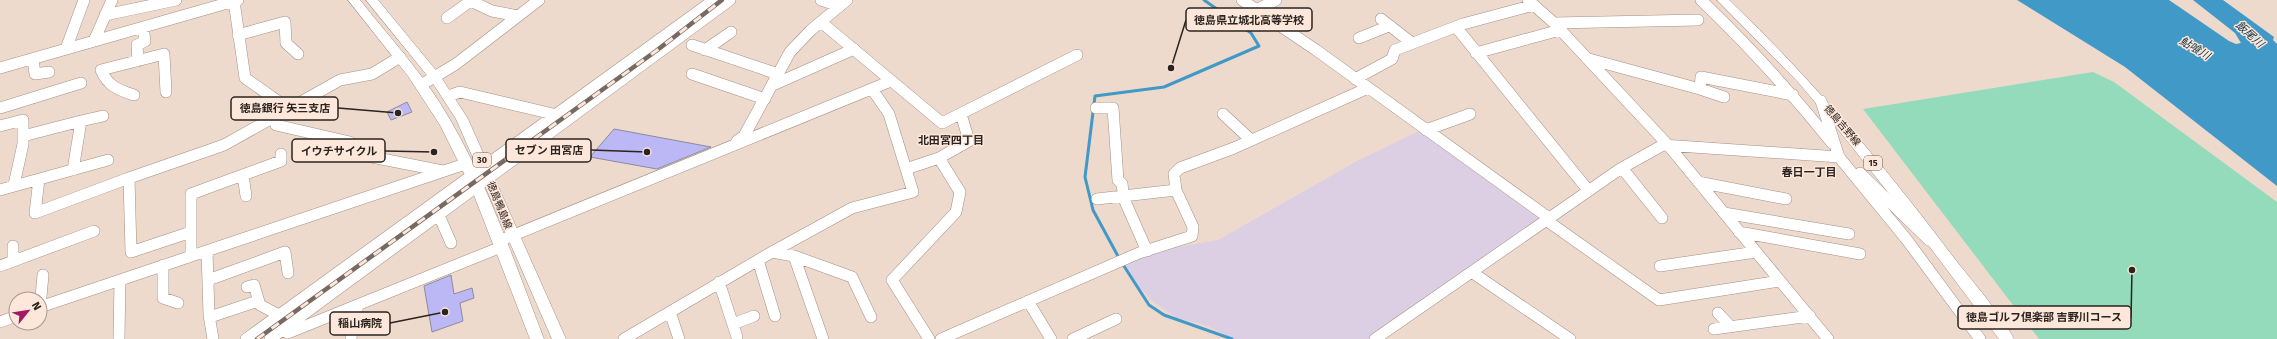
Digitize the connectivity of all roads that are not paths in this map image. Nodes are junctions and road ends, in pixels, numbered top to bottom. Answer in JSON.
{"nodes":[{"id":1,"x":84,"y":0,"type":"edge"},
{"id":2,"x":112,"y":0,"type":"edge"},
{"id":3,"x":176,"y":0,"type":"edge"},
{"id":4,"x":236,"y":0,"type":"edge"},
{"id":5,"x":354,"y":0,"type":"edge"},
{"id":6,"x":372,"y":0,"type":"edge"},
{"id":7,"x":539,"y":0,"type":"edge"},
{"id":8,"x":714,"y":0,"type":"edge"},
{"id":9,"x":730,"y":0,"type":"edge"},
{"id":10,"x":821,"y":0,"type":"edge"},
{"id":11,"x":1242,"y":0,"type":"edge"},
{"id":12,"x":1276,"y":0,"type":"edge"},
{"id":13,"x":1702,"y":0,"type":"edge"},
{"id":14,"x":1723,"y":0,"type":"edge"},
{"id":15,"x":471,"y":1,"type":"edge"},
{"id":16,"x":1531,"y":2,"type":"edge"},
{"id":17,"x":843,"y":3,"type":"edge"},
{"id":18,"x":1256,"y":10,"type":"junction"},
{"id":19,"x":105,"y":15,"type":"junction"},
{"id":20,"x":518,"y":16,"type":"junction"},
{"id":21,"x":447,"y":18,"type":"dead end"},
{"id":22,"x":1381,"y":19,"type":"dead end"},
{"id":23,"x":1698,"y":20,"type":"dead end"},
{"id":24,"x":821,"y":22,"type":"junction"},
{"id":25,"x":1389,"y":26,"type":"junction"},
{"id":26,"x":1557,"y":26,"type":"junction"},
{"id":27,"x":143,"y":27,"type":"junction"},
{"id":28,"x":1456,"y":27,"type":"junction"},
{"id":29,"x":730,"y":32,"type":"dead end"},
{"id":30,"x":238,"y":35,"type":"junction"},
{"id":31,"x":1358,"y":38,"type":"dead end"},
{"id":32,"x":94,"y":41,"type":"junction"},
{"id":33,"x":1412,"y":43,"type":"junction"},
{"id":34,"x":692,"y":45,"type":"dead end"},
{"id":35,"x":854,"y":49,"type":"junction"},
{"id":36,"x":66,"y":50,"type":"junction"},
{"id":37,"x":705,"y":50,"type":"junction"},
{"id":38,"x":1476,"y":53,"type":"junction"},
{"id":39,"x":298,"y":54,"type":"dead end"},
{"id":40,"x":1077,"y":55,"type":"dead end"},
{"id":41,"x":400,"y":58,"type":"junction"},
{"id":42,"x":33,"y":59,"type":"junction"},
{"id":43,"x":1589,"y":59,"type":"junction"},
{"id":44,"x":138,"y":60,"type":"junction"},
{"id":45,"x":0,"y":68,"type":"edge"},
{"id":46,"x":49,"y":72,"type":"dead end"},
{"id":47,"x":692,"y":74,"type":"dead end"},
{"id":48,"x":778,"y":74,"type":"junction"},
{"id":49,"x":435,"y":76,"type":"junction"},
{"id":50,"x":1355,"y":79,"type":"junction"},
{"id":51,"x":891,"y":81,"type":"junction"},
{"id":52,"x":81,"y":83,"type":"dead end"},
{"id":53,"x":420,"y":85,"type":"junction"},
{"id":54,"x":773,"y":85,"type":"junction"},
{"id":55,"x":1368,"y":88,"type":"junction"},
{"id":56,"x":872,"y":89,"type":"junction"},
{"id":57,"x":1700,"y":89,"type":"junction"},
{"id":58,"x":166,"y":92,"type":"dead end"},
{"id":59,"x":134,"y":95,"type":"dead end"},
{"id":60,"x":1793,"y":95,"type":"junction"},
{"id":61,"x":448,"y":96,"type":"junction"},
{"id":62,"x":1724,"y":96,"type":"dead end"},
{"id":63,"x":1820,"y":98,"type":"junction"},
{"id":64,"x":765,"y":99,"type":"junction"},
{"id":65,"x":0,"y":108,"type":"edge"},
{"id":66,"x":1096,"y":108,"type":"dead end"},
{"id":67,"x":289,"y":109,"type":"junction"},
{"id":68,"x":961,"y":114,"type":"junction"},
{"id":69,"x":1223,"y":114,"type":"dead end"},
{"id":70,"x":1470,"y":114,"type":"dead end"},
{"id":71,"x":557,"y":115,"type":"junction"},
{"id":72,"x":103,"y":116,"type":"dead end"},
{"id":73,"x":81,"y":121,"type":"junction"},
{"id":74,"x":276,"y":125,"type":"dead end"},
{"id":75,"x":0,"y":126,"type":"edge"},
{"id":76,"x":1426,"y":130,"type":"junction"},
{"id":77,"x":23,"y":136,"type":"junction"},
{"id":78,"x":1252,"y":140,"type":"junction"},
{"id":79,"x":733,"y":144,"type":"junction"},
{"id":80,"x":1668,"y":145,"type":"junction"},
{"id":81,"x":1837,"y":152,"type":"junction"},
{"id":82,"x":281,"y":154,"type":"dead end"},
{"id":83,"x":939,"y":158,"type":"junction"},
{"id":84,"x":108,"y":160,"type":"dead end"},
{"id":85,"x":1622,"y":168,"type":"junction"},
{"id":86,"x":906,"y":169,"type":"junction"},
{"id":87,"x":73,"y":170,"type":"junction"},
{"id":88,"x":487,"y":171,"type":"junction"},
{"id":89,"x":445,"y":172,"type":"junction"},
{"id":90,"x":243,"y":175,"type":"junction"},
{"id":91,"x":471,"y":175,"type":"junction"},
{"id":92,"x":129,"y":178,"type":"junction"},
{"id":93,"x":39,"y":179,"type":"junction"},
{"id":94,"x":1698,"y":182,"type":"junction"},
{"id":95,"x":14,"y":185,"type":"junction"},
{"id":96,"x":0,"y":190,"type":"edge"},
{"id":97,"x":1176,"y":190,"type":"junction"},
{"id":98,"x":1588,"y":190,"type":"junction"},
{"id":99,"x":246,"y":196,"type":"dead end"},
{"id":100,"x":1123,"y":197,"type":"junction"},
{"id":101,"x":1097,"y":199,"type":"dead end"},
{"id":102,"x":1786,"y":199,"type":"dead end"},
{"id":103,"x":438,"y":213,"type":"junction"},
{"id":104,"x":1724,"y":213,"type":"junction"},
{"id":105,"x":1662,"y":218,"type":"dead end"},
{"id":106,"x":1547,"y":219,"type":"junction"},
{"id":107,"x":1843,"y":230,"type":"dead end"},
{"id":108,"x":94,"y":231,"type":"dead end"},
{"id":109,"x":191,"y":232,"type":"junction"},
{"id":110,"x":1739,"y":232,"type":"junction"},
{"id":111,"x":513,"y":235,"type":"junction"},
{"id":112,"x":451,"y":243,"type":"dead end"},
{"id":113,"x":500,"y":244,"type":"junction"},
{"id":114,"x":13,"y":246,"type":"dead end"},
{"id":115,"x":1940,"y":249,"type":"junction"},
{"id":116,"x":207,"y":251,"type":"junction"},
{"id":117,"x":1147,"y":251,"type":"junction"},
{"id":118,"x":772,"y":252,"type":"junction"},
{"id":119,"x":1756,"y":252,"type":"junction"},
{"id":120,"x":1860,"y":254,"type":"dead end"},
{"id":121,"x":191,"y":256,"type":"junction"},
{"id":122,"x":794,"y":256,"type":"junction"},
{"id":123,"x":758,"y":260,"type":"junction"},
{"id":124,"x":13,"y":261,"type":"junction"},
{"id":125,"x":163,"y":265,"type":"junction"},
{"id":126,"x":0,"y":266,"type":"edge"},
{"id":127,"x":1660,"y":266,"type":"dead end"},
{"id":128,"x":288,"y":273,"type":"dead end"},
{"id":129,"x":1473,"y":273,"type":"junction"},
{"id":130,"x":43,"y":275,"type":"dead end"},
{"id":131,"x":120,"y":280,"type":"junction"},
{"id":132,"x":208,"y":280,"type":"junction"},
{"id":133,"x":1780,"y":281,"type":"junction"},
{"id":134,"x":719,"y":282,"type":"junction"},
{"id":135,"x":247,"y":287,"type":"dead end"},
{"id":136,"x":42,"y":291,"type":"edge"},
{"id":137,"x":258,"y":301,"type":"junction"},
{"id":138,"x":1028,"y":301,"type":"junction"},
{"id":139,"x":178,"y":303,"type":"dead end"},
{"id":140,"x":48,"y":304,"type":"edge"},
{"id":141,"x":358,"y":305,"type":"junction"},
{"id":142,"x":670,"y":312,"type":"junction"},
{"id":143,"x":1718,"y":312,"type":"dead end"},
{"id":144,"x":278,"y":316,"type":"junction"},
{"id":145,"x":754,"y":316,"type":"dead end"},
{"id":146,"x":775,"y":316,"type":"dead end"},
{"id":147,"x":1810,"y":316,"type":"junction"},
{"id":148,"x":210,"y":317,"type":"junction"},
{"id":149,"x":871,"y":317,"type":"dead end"},
{"id":150,"x":1116,"y":319,"type":"dead end"},
{"id":151,"x":733,"y":324,"type":"junction"},
{"id":152,"x":1731,"y":327,"type":"junction"},
{"id":153,"x":1714,"y":329,"type":"dead end"},
{"id":154,"x":285,"y":334,"type":"edge"},
{"id":155,"x":351,"y":337,"type":"dead end"},
{"id":156,"x":737,"y":337,"type":"dead end"},
{"id":157,"x":119,"y":339,"type":"edge"},
{"id":158,"x":213,"y":339,"type":"edge"},
{"id":159,"x":246,"y":339,"type":"edge"},
{"id":160,"x":270,"y":339,"type":"edge"},
{"id":161,"x":537,"y":339,"type":"edge"},
{"id":162,"x":559,"y":339,"type":"edge"},
{"id":163,"x":624,"y":339,"type":"edge"},
{"id":164,"x":679,"y":339,"type":"edge"},
{"id":165,"x":823,"y":339,"type":"edge"},
{"id":166,"x":929,"y":339,"type":"edge"},
{"id":167,"x":941,"y":339,"type":"edge"},
{"id":168,"x":1051,"y":339,"type":"edge"},
{"id":169,"x":1073,"y":339,"type":"edge"},
{"id":170,"x":1375,"y":339,"type":"edge"},
{"id":171,"x":1570,"y":339,"type":"edge"},
{"id":172,"x":1828,"y":339,"type":"edge"},
{"id":173,"x":1980,"y":339,"type":"edge"},
{"id":174,"x":2007,"y":339,"type":"edge"}],
"edges":[{"from":1,"to":36,"type":"street"},
{"from":2,"to":19,"type":"street"},
{"from":3,"to":19,"type":"street"},
{"from":4,"to":27,"type":"street"},
{"from":4,"to":30,"type":"street"},
{"from":5,"to":41,"type":"main road","name":"徳島鴨島線","number":"30"},
{"from":6,"to":49,"type":"main road","name":"徳島鴨島線","number":"30"},
{"from":7,"to":20,"type":"street"},
{"from":8,"to":71,"type":"street"},
{"from":9,"to":88,"type":"street"},
{"from":10,"to":17,"type":"street"},
{"from":11,"to":18,"type":"street"},
{"from":12,"to":18,"type":"street"},
{"from":13,"to":60,"type":"street"},
{"from":14,"to":63,"type":"main road","name":"徳島吉野線","number":"15"},
{"from":15,"to":20,"type":"street"},
{"from":15,"to":21,"type":"street"},
{"from":16,"to":26,"type":"street"},
{"from":16,"to":28,"type":"street"},
{"from":17,"to":24,"type":"street"},
{"from":18,"to":50,"type":"street"},
{"from":19,"to":32,"type":"street"},
{"from":20,"to":49,"type":"street"},
{"from":22,"to":25,"type":"street"},
{"from":23,"to":26,"type":"street"},
{"from":24,"to":35,"type":"street"},
{"from":24,"to":48,"type":"street"},
{"from":25,"to":31,"type":"street"},
{"from":25,"to":33,"type":"street"},
{"from":26,"to":38,"type":"street"},
{"from":26,"to":43,"type":"street"},
{"from":27,"to":32,"type":"street"},
{"from":27,"to":44,"type":"street"},
{"from":28,"to":33,"type":"street"},
{"from":28,"to":38,"type":"street"},
{"from":29,"to":37,"type":"street"},
{"from":30,"to":39,"type":"street"},
{"from":30,"to":67,"type":"street"},
{"from":32,"to":36,"type":"street"},
{"from":33,"to":50,"type":"street"},
{"from":34,"to":37,"type":"street"},
{"from":35,"to":51,"type":"street"},
{"from":35,"to":54,"type":"street"},
{"from":36,"to":42,"type":"street"},
{"from":37,"to":48,"type":"street"},
{"from":38,"to":98,"type":"street"},
{"from":40,"to":68,"type":"street"},
{"from":41,"to":53,"type":"main road","name":"徳島鴨島線","number":"30"},
{"from":41,"to":67,"type":"street"},
{"from":42,"to":45,"type":"street"},
{"from":42,"to":46,"type":"street"},
{"from":43,"to":57,"type":"street"},
{"from":43,"to":80,"type":"street"},
{"from":44,"to":58,"type":"street"},
{"from":44,"to":59,"type":"street"},
{"from":47,"to":64,"type":"street"},
{"from":48,"to":54,"type":"street"},
{"from":49,"to":53,"type":"street"},
{"from":49,"to":61,"type":"main road","name":"徳島鴨島線","number":"30"},
{"from":50,"to":55,"type":"street"},
{"from":51,"to":56,"type":"street"},
{"from":51,"to":68,"type":"street"},
{"from":52,"to":65,"type":"street"},
{"from":53,"to":91,"type":"main road","name":"徳島鴨島線","number":"30"},
{"from":54,"to":64,"type":"street"},
{"from":55,"to":76,"type":"street"},
{"from":55,"to":78,"type":"street"},
{"from":56,"to":79,"type":"street"},
{"from":56,"to":86,"type":"street"},
{"from":57,"to":60,"type":"street"},
{"from":57,"to":62,"type":"street"},
{"from":60,"to":81,"type":"street"},
{"from":61,"to":71,"type":"street"},
{"from":61,"to":88,"type":"main road","name":"徳島鴨島線","number":"30"},
{"from":63,"to":81,"type":"street"},
{"from":63,"to":115,"type":"main road","name":"徳島吉野線","number":"15"},
{"from":64,"to":79,"type":"street"},
{"from":66,"to":100,"type":"street"},
{"from":67,"to":92,"type":"street"},
{"from":68,"to":83,"type":"street"},
{"from":69,"to":78,"type":"street"},
{"from":70,"to":76,"type":"street"},
{"from":71,"to":88,"type":"street"},
{"from":72,"to":73,"type":"street"},
{"from":73,"to":77,"type":"street"},
{"from":73,"to":87,"type":"street"},
{"from":74,"to":89,"type":"street"},
{"from":75,"to":77,"type":"street"},
{"from":76,"to":106,"type":"street"},
{"from":77,"to":95,"type":"street"},
{"from":78,"to":97,"type":"street"},
{"from":79,"to":111,"type":"street"},
{"from":80,"to":81,"type":"street"},
{"from":80,"to":85,"type":"street"},
{"from":80,"to":94,"type":"street"},
{"from":81,"to":115,"type":"street"},
{"from":81,"to":173,"type":"street"},
{"from":82,"to":90,"type":"street"},
{"from":83,"to":86,"type":"street"},
{"from":83,"to":166,"type":"street"},
{"from":84,"to":87,"type":"street"},
{"from":85,"to":98,"type":"street"},
{"from":85,"to":105,"type":"street"},
{"from":86,"to":118,"type":"street"},
{"from":87,"to":93,"type":"street"},
{"from":88,"to":91,"type":"street"},
{"from":88,"to":111,"type":"main road","name":"徳島鴨島線","number":"30"},
{"from":89,"to":91,"type":"street"},
{"from":89,"to":116,"type":"street"},
{"from":90,"to":99,"type":"street"},
{"from":90,"to":109,"type":"street"},
{"from":91,"to":103,"type":"street"},
{"from":91,"to":113,"type":"main road","name":"徳島鴨島線","number":"30"},
{"from":91,"to":144,"type":"street"},
{"from":92,"to":93,"type":"street"},
{"from":92,"to":109,"type":"street"},
{"from":93,"to":95,"type":"street"},
{"from":94,"to":102,"type":"street"},
{"from":94,"to":104,"type":"street"},
{"from":95,"to":96,"type":"street"},
{"from":97,"to":100,"type":"street"},
{"from":97,"to":117,"type":"street"},
{"from":98,"to":106,"type":"street"},
{"from":100,"to":101,"type":"street"},
{"from":100,"to":117,"type":"street"},
{"from":103,"to":112,"type":"street"},
{"from":103,"to":154,"type":"street"},
{"from":104,"to":107,"type":"street"},
{"from":104,"to":110,"type":"street"},
{"from":106,"to":129,"type":"street"},
{"from":106,"to":133,"type":"street"},
{"from":108,"to":124,"type":"street"},
{"from":109,"to":121,"type":"street"},
{"from":110,"to":119,"type":"street"},
{"from":110,"to":120,"type":"street"},
{"from":111,"to":113,"type":"street"},
{"from":111,"to":162,"type":"main road","name":"徳島鴨島線","number":"30"},
{"from":113,"to":141,"type":"street"},
{"from":113,"to":161,"type":"main road","name":"徳島鴨島線","number":"30"},
{"from":114,"to":124,"type":"street"},
{"from":115,"to":174,"type":"main road","name":"徳島吉野線","number":"15"},
{"from":116,"to":121,"type":"street"},
{"from":116,"to":132,"type":"street"},
{"from":117,"to":138,"type":"street"},
{"from":118,"to":122,"type":"street"},
{"from":118,"to":123,"type":"street"},
{"from":119,"to":127,"type":"street"},
{"from":119,"to":133,"type":"street"},
{"from":121,"to":125,"type":"street"},
{"from":122,"to":149,"type":"street"},
{"from":122,"to":165,"type":"street"},
{"from":123,"to":134,"type":"street"},
{"from":123,"to":146,"type":"street"},
{"from":124,"to":126,"type":"street"},
{"from":125,"to":131,"type":"street"},
{"from":125,"to":139,"type":"street"},
{"from":128,"to":132,"type":"street"},
{"from":129,"to":170,"type":"street"},
{"from":129,"to":171,"type":"street"},
{"from":130,"to":136,"type":"street"},
{"from":131,"to":140,"type":"street"},
{"from":131,"to":157,"type":"street"},
{"from":132,"to":148,"type":"street"},
{"from":133,"to":147,"type":"street"},
{"from":134,"to":142,"type":"street"},
{"from":134,"to":151,"type":"street"},
{"from":135,"to":137,"type":"street"},
{"from":137,"to":144,"type":"street"},
{"from":137,"to":148,"type":"street"},
{"from":138,"to":167,"type":"street"},
{"from":138,"to":168,"type":"street"},
{"from":141,"to":154,"type":"street"},
{"from":141,"to":155,"type":"street"},
{"from":142,"to":163,"type":"street"},
{"from":142,"to":164,"type":"street"},
{"from":143,"to":152,"type":"street"},
{"from":144,"to":159,"type":"street"},
{"from":145,"to":151,"type":"street"},
{"from":147,"to":152,"type":"street"},
{"from":147,"to":172,"type":"street"},
{"from":148,"to":158,"type":"street"},
{"from":150,"to":169,"type":"street"},
{"from":151,"to":156,"type":"street"},
{"from":152,"to":153,"type":"street"},
{"from":154,"to":160,"type":"street"}]}
